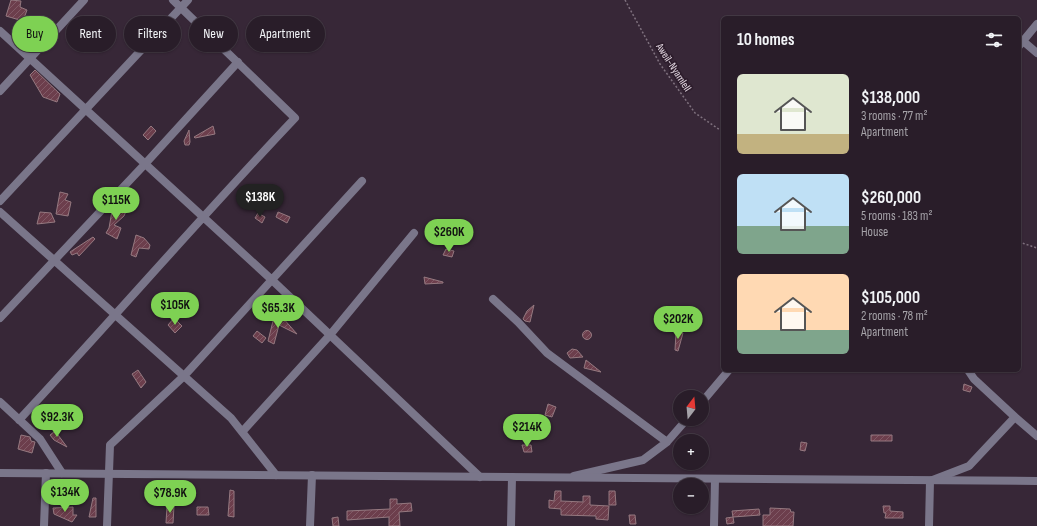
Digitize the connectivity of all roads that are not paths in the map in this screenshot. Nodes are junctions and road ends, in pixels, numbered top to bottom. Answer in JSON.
{"nodes":[{"id":1,"x":84,"y":0,"type":"edge"},
{"id":2,"x":173,"y":0,"type":"edge"},
{"id":3,"x":188,"y":0,"type":"edge"},
{"id":4,"x":181,"y":8,"type":"junction"},
{"id":5,"x":1037,"y":24,"type":"edge"},
{"id":6,"x":0,"y":31,"type":"edge"},
{"id":7,"x":1021,"y":43,"type":"edge"},
{"id":8,"x":1037,"y":53,"type":"edge"},
{"id":9,"x":30,"y":58,"type":"junction"},
{"id":10,"x":238,"y":62,"type":"junction"},
{"id":11,"x":0,"y":91,"type":"edge"},
{"id":12,"x":86,"y":110,"type":"junction"},
{"id":13,"x":145,"y":164,"type":"junction"},
{"id":14,"x":362,"y":181,"type":"dead end"},
{"id":15,"x":0,"y":201,"type":"edge"},
{"id":16,"x":0,"y":212,"type":"edge"},
{"id":17,"x":202,"y":216,"type":"junction"},
{"id":18,"x":414,"y":233,"type":"dead end"},
{"id":19,"x":54,"y":260,"type":"junction"},
{"id":20,"x":272,"y":280,"type":"junction"},
{"id":21,"x":493,"y":299,"type":"dead end"},
{"id":22,"x":116,"y":316,"type":"junction"},
{"id":23,"x":0,"y":318,"type":"edge"},
{"id":24,"x":330,"y":335,"type":"junction"},
{"id":25,"x":727,"y":372,"type":"edge"},
{"id":26,"x":969,"y":372,"type":"edge"},
{"id":27,"x":184,"y":376,"type":"junction"},
{"id":28,"x":709,"y":394,"type":"edge"},
{"id":29,"x":0,"y":402,"type":"edge"},
{"id":30,"x":1015,"y":417,"type":"junction"},
{"id":31,"x":19,"y":420,"type":"junction"},
{"id":32,"x":681,"y":426,"type":"edge"},
{"id":33,"x":242,"y":432,"type":"junction"},
{"id":34,"x":1037,"y":436,"type":"edge"},
{"id":35,"x":668,"y":442,"type":"junction"},
{"id":36,"x":0,"y":472,"type":"edge"},
{"id":37,"x":46,"y":473,"type":"junction"},
{"id":38,"x":62,"y":473,"type":"junction"},
{"id":39,"x":108,"y":474,"type":"junction"},
{"id":40,"x":276,"y":475,"type":"junction"},
{"id":41,"x":312,"y":475,"type":"junction"},
{"id":42,"x":480,"y":477,"type":"junction"},
{"id":43,"x":512,"y":477,"type":"junction"},
{"id":44,"x":566,"y":478,"type":"junction"},
{"id":45,"x":715,"y":479,"type":"junction"},
{"id":46,"x":930,"y":481,"type":"junction"},
{"id":47,"x":1037,"y":481,"type":"edge"},
{"id":48,"x":44,"y":526,"type":"edge"},
{"id":49,"x":107,"y":526,"type":"edge"},
{"id":50,"x":310,"y":526,"type":"edge"},
{"id":51,"x":511,"y":526,"type":"edge"},
{"id":52,"x":714,"y":526,"type":"edge"},
{"id":53,"x":929,"y":526,"type":"edge"}],
"edges":[{"from":1,"to":9,"type":"street"},
{"from":2,"to":4,"type":"street"},
{"from":3,"to":4,"type":"street"},
{"from":4,"to":10,"type":"street"},
{"from":4,"to":12,"type":"street"},
{"from":5,"to":7,"type":"street"},
{"from":6,"to":9,"type":"street"},
{"from":7,"to":8,"type":"street"},
{"from":9,"to":11,"type":"street"},
{"from":9,"to":12,"type":"street"},
{"from":10,"to":13,"type":"street"},
{"from":10,"to":17,"type":"street"},
{"from":12,"to":13,"type":"street"},
{"from":12,"to":15,"type":"street"},
{"from":13,"to":17,"type":"street"},
{"from":13,"to":19,"type":"street"},
{"from":14,"to":20,"type":"street"},
{"from":16,"to":19,"type":"street"},
{"from":17,"to":20,"type":"street"},
{"from":17,"to":22,"type":"street"},
{"from":18,"to":24,"type":"street"},
{"from":19,"to":22,"type":"street"},
{"from":19,"to":23,"type":"street"},
{"from":20,"to":24,"type":"street"},
{"from":20,"to":27,"type":"street"},
{"from":21,"to":35,"type":"street"},
{"from":22,"to":27,"type":"street"},
{"from":22,"to":31,"type":"street"},
{"from":24,"to":33,"type":"street"},
{"from":24,"to":42,"type":"street"},
{"from":25,"to":28,"type":"street"},
{"from":26,"to":30,"type":"street"},
{"from":27,"to":33,"type":"street"},
{"from":27,"to":39,"type":"street"},
{"from":29,"to":31,"type":"street"},
{"from":30,"to":34,"type":"street"},
{"from":30,"to":46,"type":"street"},
{"from":31,"to":38,"type":"street"},
{"from":32,"to":35,"type":"street"},
{"from":33,"to":40,"type":"street"},
{"from":35,"to":44,"type":"street"},
{"from":36,"to":37,"type":"street"},
{"from":37,"to":38,"type":"street"},
{"from":37,"to":48,"type":"street"},
{"from":38,"to":39,"type":"street"},
{"from":39,"to":40,"type":"street"},
{"from":39,"to":49,"type":"street"},
{"from":40,"to":41,"type":"street"},
{"from":41,"to":42,"type":"street"},
{"from":41,"to":50,"type":"street"},
{"from":42,"to":43,"type":"street"},
{"from":43,"to":44,"type":"street"},
{"from":43,"to":51,"type":"street"},
{"from":44,"to":45,"type":"street"},
{"from":45,"to":46,"type":"street"},
{"from":45,"to":52,"type":"street"},
{"from":46,"to":47,"type":"street"},
{"from":46,"to":53,"type":"street"}]}
